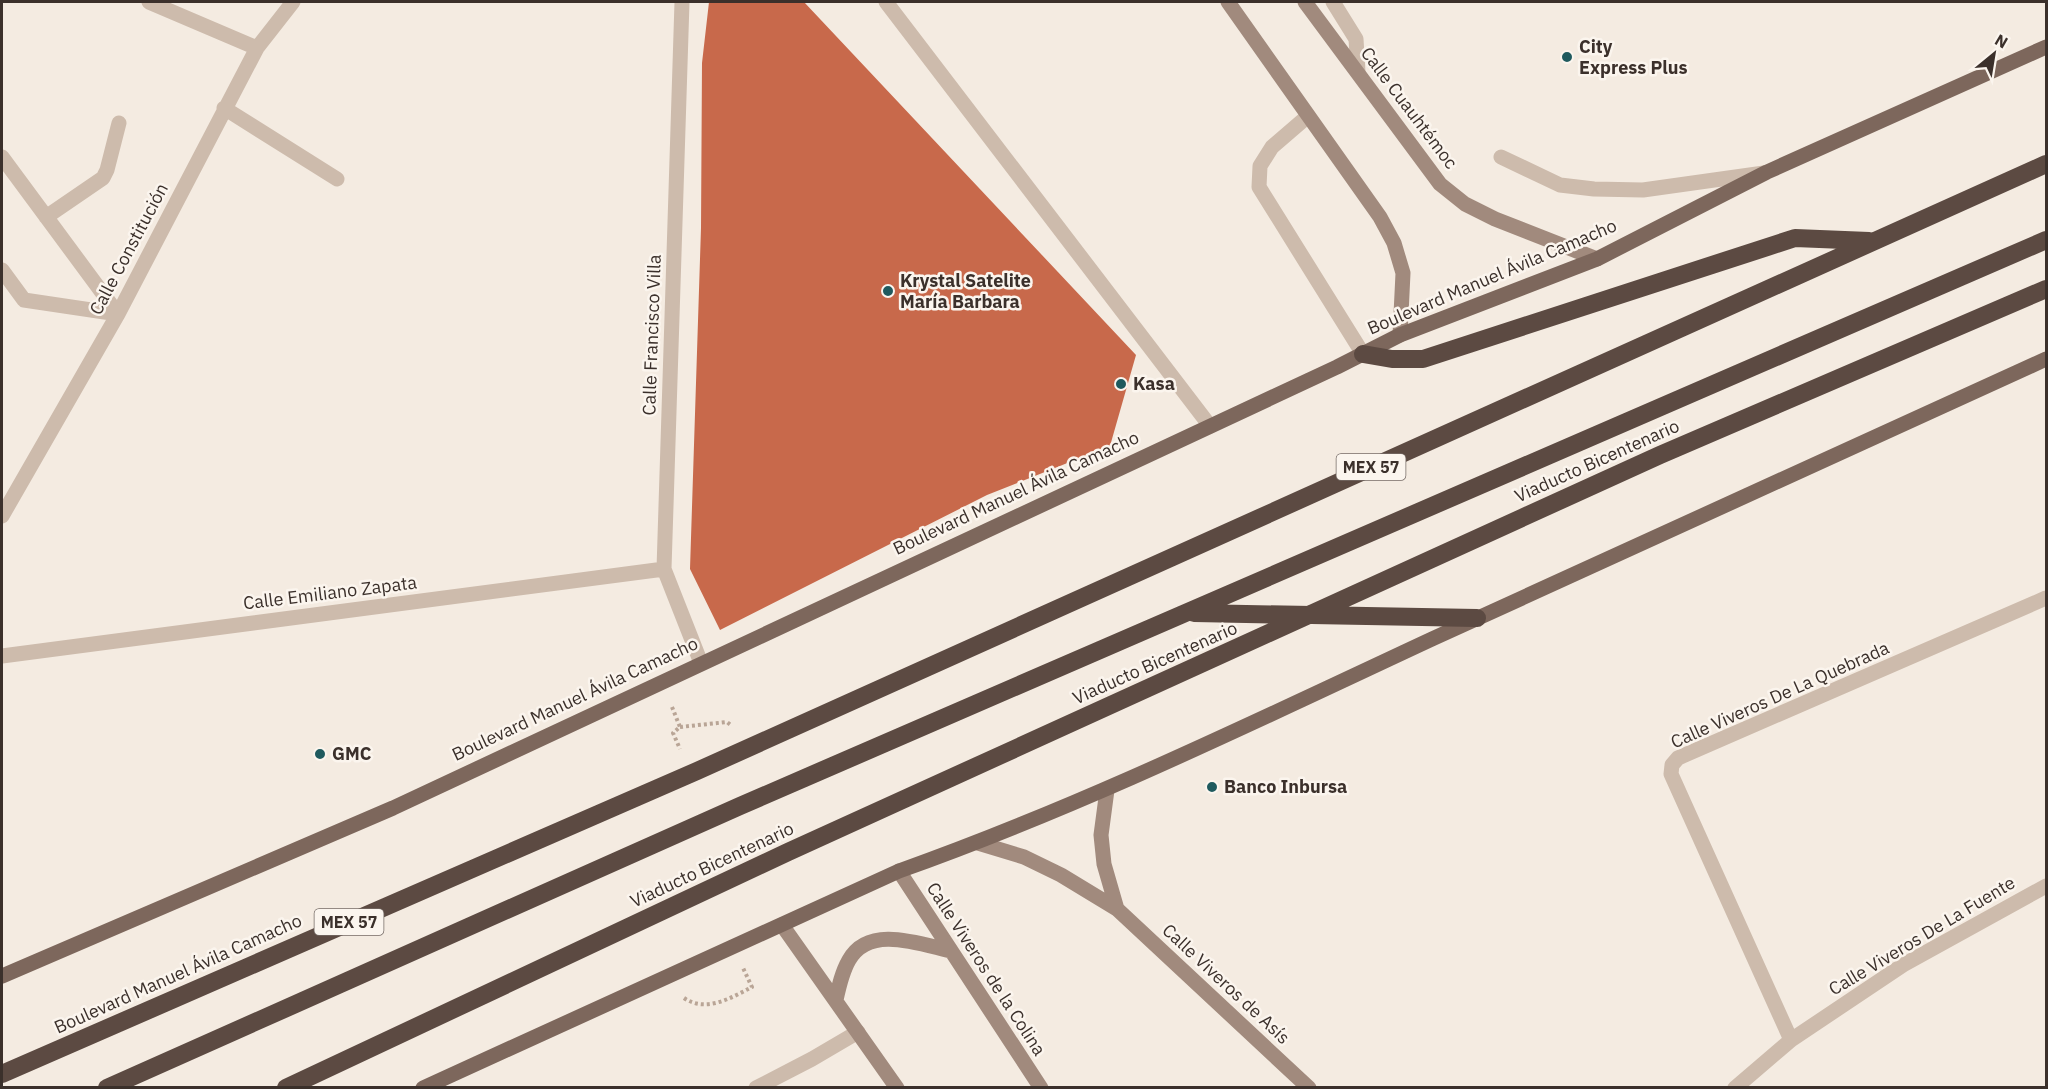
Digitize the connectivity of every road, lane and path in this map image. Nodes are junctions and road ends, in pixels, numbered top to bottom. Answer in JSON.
{"nodes":[{"id":1,"x":149,"y":2,"type":"edge"},
{"id":2,"x":293,"y":2,"type":"edge"},
{"id":3,"x":669,"y":2,"type":"edge"},
{"id":4,"x":886,"y":2,"type":"edge"},
{"id":5,"x":1228,"y":2,"type":"edge"},
{"id":6,"x":1305,"y":2,"type":"edge"},
{"id":7,"x":1333,"y":2,"type":"edge"},
{"id":8,"x":682,"y":7,"type":"edge"},
{"id":9,"x":2046,"y":47,"type":"edge"},
{"id":10,"x":257,"y":48,"type":"junction"},
{"id":11,"x":1358,"y":72,"type":"junction"},
{"id":12,"x":224,"y":108,"type":"junction"},
{"id":13,"x":1308,"y":116,"type":"junction"},
{"id":14,"x":119,"y":123,"type":"dead end"},
{"id":15,"x":2,"y":157,"type":"edge"},
{"id":16,"x":1501,"y":157,"type":"dead end"},
{"id":17,"x":2046,"y":164,"type":"edge"},
{"id":18,"x":1767,"y":172,"type":"junction"},
{"id":19,"x":337,"y":178,"type":"dead end"},
{"id":20,"x":46,"y":217,"type":"junction"},
{"id":21,"x":2046,"y":240,"type":"edge"},
{"id":22,"x":1873,"y":241,"type":"junction"},
{"id":23,"x":1598,"y":259,"type":"junction"},
{"id":24,"x":2,"y":270,"type":"edge"},
{"id":25,"x":2046,"y":289,"type":"edge"},
{"id":26,"x":118,"y":314,"type":"junction"},
{"id":27,"x":1400,"y":335,"type":"junction"},
{"id":28,"x":1363,"y":354,"type":"junction"},
{"id":29,"x":2046,"y":359,"type":"edge"},
{"id":30,"x":1210,"y":426,"type":"junction"},
{"id":31,"x":2,"y":516,"type":"edge"},
{"id":32,"x":664,"y":568,"type":"junction"},
{"id":33,"x":2046,"y":598,"type":"edge"},
{"id":34,"x":1186,"y":613,"type":"junction"},
{"id":35,"x":1477,"y":618,"type":"junction"},
{"id":36,"x":2,"y":656,"type":"edge"},
{"id":37,"x":702,"y":663,"type":"junction"},
{"id":38,"x":727,"y":722,"type":"dead end"},
{"id":39,"x":680,"y":727,"type":"dead end"},
{"id":40,"x":1107,"y":790,"type":"junction"},
{"id":41,"x":978,"y":843,"type":"junction"},
{"id":42,"x":899,"y":872,"type":"junction"},
{"id":43,"x":2046,"y":886,"type":"edge"},
{"id":44,"x":1117,"y":909,"type":"junction"},
{"id":45,"x":782,"y":925,"type":"junction"},
{"id":46,"x":951,"y":951,"type":"junction"},
{"id":47,"x":2,"y":976,"type":"edge"},
{"id":48,"x":752,"y":987,"type":"dead end"},
{"id":49,"x":836,"y":1000,"type":"junction"},
{"id":50,"x":719,"y":1004,"type":"dead end"},
{"id":51,"x":858,"y":1032,"type":"junction"},
{"id":52,"x":1791,"y":1040,"type":"junction"},
{"id":53,"x":2,"y":1074,"type":"edge"},
{"id":54,"x":107,"y":1088,"type":"edge"},
{"id":55,"x":286,"y":1088,"type":"edge"},
{"id":56,"x":423,"y":1088,"type":"edge"},
{"id":57,"x":756,"y":1088,"type":"edge"},
{"id":58,"x":897,"y":1088,"type":"edge"},
{"id":59,"x":1041,"y":1088,"type":"edge"},
{"id":60,"x":1309,"y":1088,"type":"edge"},
{"id":61,"x":1735,"y":1088,"type":"edge"}],
"edges":[{"from":1,"to":10,"type":"street"},
{"from":2,"to":10,"type":"street","name":"Calle Constitución"},
{"from":3,"to":8,"type":"street"},
{"from":4,"to":30,"type":"street"},
{"from":5,"to":13,"type":"street"},
{"from":6,"to":11,"type":"street","name":"Calle Cuauhtémoc"},
{"from":7,"to":11,"type":"street"},
{"from":8,"to":32,"type":"street","name":"Calle Francisco Villa"},
{"from":9,"to":18,"type":"main road","name":"Boulevard Manuel Ávila Camacho"},
{"from":10,"to":12,"type":"street","name":"Calle Constitución"},
{"from":11,"to":23,"type":"street","name":"Calle Cuauhtémoc"},
{"from":12,"to":19,"type":"street"},
{"from":12,"to":26,"type":"street","name":"Calle Constitución"},
{"from":13,"to":27,"type":"street"},
{"from":13,"to":28,"type":"street"},
{"from":14,"to":20,"type":"street"},
{"from":15,"to":20,"type":"street"},
{"from":16,"to":18,"type":"street"},
{"from":17,"to":22,"type":"highway","name":"Boulevard Manuel Ávila Camacho","number":"MEX 57"},
{"from":18,"to":23,"type":"main road","name":"Boulevard Manuel Ávila Camacho"},
{"from":20,"to":26,"type":"street"},
{"from":21,"to":34,"type":"highway","number":"MEX 57"},
{"from":22,"to":28,"type":"highway"},
{"from":22,"to":53,"type":"highway","name":"Boulevard Manuel Ávila Camacho","number":"MEX 57"},
{"from":23,"to":27,"type":"main road","name":"Boulevard Manuel Ávila Camacho"},
{"from":24,"to":26,"type":"street"},
{"from":25,"to":55,"type":"highway","name":"Viaducto Bicentenario"},
{"from":26,"to":31,"type":"street","name":"Calle Constitución"},
{"from":27,"to":28,"type":"main road","name":"Boulevard Manuel Ávila Camacho"},
{"from":28,"to":30,"type":"main road","name":"Boulevard Manuel Ávila Camacho"},
{"from":29,"to":35,"type":"main road"},
{"from":30,"to":37,"type":"main road","name":"Boulevard Manuel Ávila Camacho"},
{"from":32,"to":36,"type":"street","name":"Calle Emiliano Zapata"},
{"from":32,"to":37,"type":"street","name":"Calle Francisco Villa"},
{"from":33,"to":52,"type":"street","name":"Calle Viveros De La Quebrada"},
{"from":34,"to":35,"type":"highway"},
{"from":34,"to":54,"type":"highway","number":"MEX 57"},
{"from":35,"to":40,"type":"main road"},
{"from":37,"to":47,"type":"main road","name":"Boulevard Manuel Ávila Camacho"},
{"from":38,"to":39,"type":"path"},
{"from":40,"to":41,"type":"main road"},
{"from":40,"to":44,"type":"street"},
{"from":41,"to":42,"type":"main road"},
{"from":41,"to":44,"type":"street","name":"Calle Viveros de Asís"},
{"from":42,"to":45,"type":"main road"},
{"from":42,"to":46,"type":"street","name":"Calle Viveros de la Colina"},
{"from":43,"to":52,"type":"street","name":"Calle Viveros De La Fuente"},
{"from":44,"to":60,"type":"street","name":"Calle Viveros de Asís"},
{"from":45,"to":49,"type":"street"},
{"from":45,"to":56,"type":"main road"},
{"from":46,"to":49,"type":"street"},
{"from":46,"to":59,"type":"street","name":"Calle Viveros de la Colina"},
{"from":48,"to":50,"type":"path"},
{"from":49,"to":51,"type":"street"},
{"from":51,"to":57,"type":"street"},
{"from":51,"to":58,"type":"street"},
{"from":52,"to":61,"type":"street","name":"Calle Viveros De La Fuente"}]}
